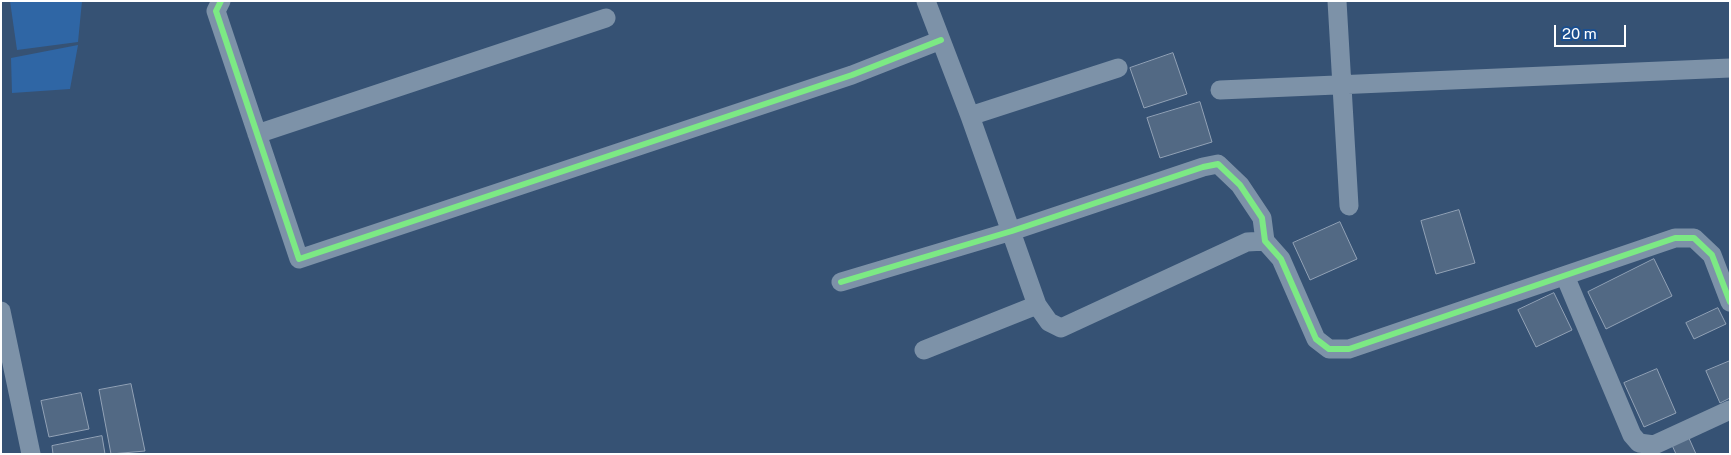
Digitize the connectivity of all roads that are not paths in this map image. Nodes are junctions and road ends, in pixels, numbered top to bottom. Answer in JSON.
{"nodes":[{"id":1,"x":221,"y":1,"type":"edge"},
{"id":2,"x":926,"y":1,"type":"edge"},
{"id":3,"x":1337,"y":1,"type":"edge"},
{"id":4,"x":606,"y":18,"type":"dead end"},
{"id":5,"x":941,"y":40,"type":"junction"},
{"id":6,"x":1118,"y":68,"type":"dead end"},
{"id":7,"x":1730,"y":68,"type":"edge"},
{"id":8,"x":1341,"y":85,"type":"junction"},
{"id":9,"x":1220,"y":90,"type":"dead end"},
{"id":10,"x":970,"y":116,"type":"junction"},
{"id":11,"x":257,"y":134,"type":"junction"},
{"id":12,"x":1349,"y":206,"type":"dead end"},
{"id":13,"x":1012,"y":231,"type":"junction"},
{"id":14,"x":1265,"y":241,"type":"junction"},
{"id":15,"x":1565,"y":276,"type":"junction"},
{"id":16,"x":841,"y":282,"type":"dead end"},
{"id":17,"x":1730,"y":302,"type":"edge"},
{"id":18,"x":1037,"y":305,"type":"junction"},
{"id":19,"x":1,"y":310,"type":"edge"},
{"id":20,"x":924,"y":350,"type":"dead end"},
{"id":21,"x":6,"y":354,"type":"edge"},
{"id":22,"x":1730,"y":410,"type":"edge"},
{"id":23,"x":31,"y":454,"type":"edge"}],
"edges":[{"from":1,"to":11,"type":"street"},
{"from":2,"to":5,"type":"street"},
{"from":3,"to":8,"type":"street"},
{"from":4,"to":11,"type":"street"},
{"from":5,"to":10,"type":"street"},
{"from":5,"to":11,"type":"street"},
{"from":6,"to":10,"type":"street"},
{"from":7,"to":8,"type":"street"},
{"from":8,"to":9,"type":"street"},
{"from":8,"to":12,"type":"street"},
{"from":10,"to":13,"type":"street"},
{"from":13,"to":14,"type":"street"},
{"from":13,"to":16,"type":"street"},
{"from":13,"to":18,"type":"street"},
{"from":14,"to":15,"type":"street"},
{"from":14,"to":18,"type":"street"},
{"from":15,"to":17,"type":"street"},
{"from":15,"to":22,"type":"street"},
{"from":18,"to":20,"type":"street"},
{"from":19,"to":21,"type":"street"},
{"from":21,"to":23,"type":"street"}]}
